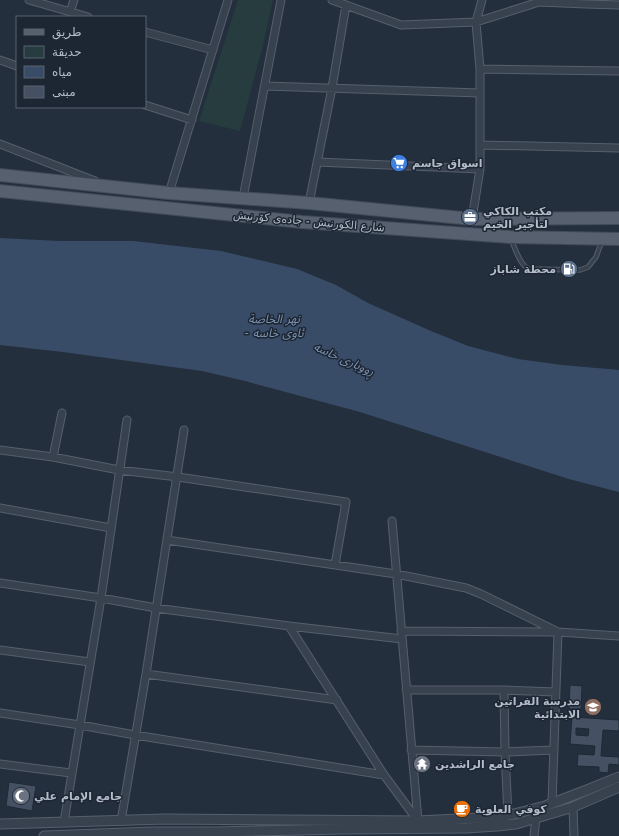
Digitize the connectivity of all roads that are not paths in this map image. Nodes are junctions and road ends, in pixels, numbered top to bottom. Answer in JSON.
{"nodes":[{"id":1,"x":29,"y":0,"type":"edge"},
{"id":2,"x":74,"y":0,"type":"edge"},
{"id":3,"x":228,"y":0,"type":"edge"},
{"id":4,"x":281,"y":0,"type":"edge"},
{"id":5,"x":332,"y":0,"type":"edge"},
{"id":6,"x":482,"y":0,"type":"edge"},
{"id":7,"x":346,"y":5,"type":"junction"},
{"id":8,"x":619,"y":5,"type":"edge"},
{"id":9,"x":70,"y":12,"type":"junction"},
{"id":10,"x":84,"y":16,"type":"edge"},
{"id":11,"x":476,"y":22,"type":"junction"},
{"id":12,"x":146,"y":32,"type":"edge"},
{"id":13,"x":213,"y":50,"type":"junction"},
{"id":14,"x":0,"y":60,"type":"edge"},
{"id":15,"x":16,"y":66,"type":"edge"},
{"id":16,"x":480,"y":69,"type":"junction"},
{"id":17,"x":619,"y":71,"type":"edge"},
{"id":18,"x":265,"y":86,"type":"junction"},
{"id":19,"x":332,"y":88,"type":"junction"},
{"id":20,"x":480,"y":93,"type":"junction"},
{"id":21,"x":146,"y":105,"type":"edge"},
{"id":22,"x":192,"y":120,"type":"junction"},
{"id":23,"x":0,"y":144,"type":"edge"},
{"id":24,"x":480,"y":145,"type":"junction"},
{"id":25,"x":619,"y":148,"type":"edge"},
{"id":26,"x":317,"y":162,"type":"junction"},
{"id":27,"x":480,"y":169,"type":"junction"},
{"id":28,"x":0,"y":175,"type":"edge"},
{"id":29,"x":107,"y":187,"type":"junction"},
{"id":30,"x":0,"y":191,"type":"edge"},
{"id":31,"x":169,"y":193,"type":"junction"},
{"id":32,"x":243,"y":198,"type":"junction"},
{"id":33,"x":309,"y":203,"type":"junction"},
{"id":34,"x":549,"y":218,"type":"junction"},
{"id":35,"x":584,"y":218,"type":"junction"},
{"id":36,"x":619,"y":218,"type":"edge"},
{"id":37,"x":472,"y":219,"type":"junction"},
{"id":38,"x":510,"y":237,"type":"junction"},
{"id":39,"x":549,"y":238,"type":"junction"},
{"id":40,"x":584,"y":239,"type":"junction"},
{"id":41,"x":602,"y":239,"type":"junction"},
{"id":42,"x":619,"y":239,"type":"edge"},
{"id":43,"x":62,"y":412,"type":"dead end"},
{"id":44,"x":127,"y":420,"type":"dead end"},
{"id":45,"x":184,"y":430,"type":"dead end"},
{"id":46,"x":0,"y":450,"type":"edge"},
{"id":47,"x":53,"y":458,"type":"junction"},
{"id":48,"x":119,"y":470,"type":"junction"},
{"id":49,"x":178,"y":477,"type":"junction"},
{"id":50,"x":0,"y":508,"type":"edge"},
{"id":51,"x":392,"y":522,"type":"dead end"},
{"id":52,"x":111,"y":528,"type":"junction"},
{"id":53,"x":167,"y":540,"type":"junction"},
{"id":54,"x":335,"y":565,"type":"junction"},
{"id":55,"x":396,"y":574,"type":"junction"},
{"id":56,"x":0,"y":583,"type":"edge"},
{"id":57,"x":101,"y":598,"type":"junction"},
{"id":58,"x":156,"y":608,"type":"junction"},
{"id":59,"x":289,"y":626,"type":"junction"},
{"id":60,"x":401,"y":631,"type":"junction"},
{"id":61,"x":558,"y":632,"type":"junction"},
{"id":62,"x":619,"y":636,"type":"edge"},
{"id":63,"x":402,"y":639,"type":"junction"},
{"id":64,"x":0,"y":650,"type":"edge"},
{"id":65,"x":90,"y":662,"type":"junction"},
{"id":66,"x":146,"y":674,"type":"junction"},
{"id":67,"x":406,"y":690,"type":"junction"},
{"id":68,"x":504,"y":690,"type":"junction"},
{"id":69,"x":556,"y":692,"type":"junction"},
{"id":70,"x":337,"y":700,"type":"junction"},
{"id":71,"x":0,"y":713,"type":"edge"},
{"id":72,"x":80,"y":725,"type":"junction"},
{"id":73,"x":135,"y":735,"type":"junction"},
{"id":74,"x":411,"y":750,"type":"junction"},
{"id":75,"x":554,"y":750,"type":"junction"},
{"id":76,"x":505,"y":752,"type":"junction"},
{"id":77,"x":0,"y":764,"type":"edge"},
{"id":78,"x":71,"y":773,"type":"junction"},
{"id":79,"x":384,"y":775,"type":"junction"},
{"id":80,"x":619,"y":777,"type":"edge"},
{"id":81,"x":619,"y":787,"type":"edge"},
{"id":82,"x":552,"y":804,"type":"junction"},
{"id":83,"x":573,"y":808,"type":"junction"},
{"id":84,"x":508,"y":815,"type":"junction"},
{"id":85,"x":536,"y":818,"type":"junction"},
{"id":86,"x":186,"y":820,"type":"junction"},
{"id":87,"x":121,"y":821,"type":"junction"},
{"id":88,"x":418,"y":821,"type":"junction"},
{"id":89,"x":64,"y":822,"type":"junction"},
{"id":90,"x":0,"y":824,"type":"edge"},
{"id":91,"x":186,"y":832,"type":"junction"},
{"id":92,"x":409,"y":832,"type":"edge"},
{"id":93,"x":466,"y":832,"type":"edge"},
{"id":94,"x":283,"y":833,"type":"edge"},
{"id":95,"x":342,"y":833,"type":"edge"},
{"id":96,"x":153,"y":834,"type":"edge"},
{"id":97,"x":217,"y":834,"type":"edge"},
{"id":98,"x":91,"y":835,"type":"edge"},
{"id":99,"x":44,"y":836,"type":"edge"},
{"id":100,"x":534,"y":836,"type":"edge"},
{"id":101,"x":574,"y":836,"type":"edge"}],
"edges":[{"from":1,"to":9,"type":"street"},
{"from":2,"to":9,"type":"street"},
{"from":3,"to":13,"type":"street"},
{"from":4,"to":18,"type":"street"},
{"from":5,"to":7,"type":"street"},
{"from":6,"to":11,"type":"street"},
{"from":7,"to":11,"type":"street"},
{"from":7,"to":19,"type":"street"},
{"from":8,"to":11,"type":"street"},
{"from":9,"to":10,"type":"street"},
{"from":11,"to":16,"type":"street"},
{"from":12,"to":13,"type":"street"},
{"from":13,"to":22,"type":"street"},
{"from":14,"to":15,"type":"street"},
{"from":16,"to":17,"type":"street"},
{"from":16,"to":20,"type":"street"},
{"from":18,"to":19,"type":"street"},
{"from":18,"to":32,"type":"street"},
{"from":19,"to":20,"type":"street"},
{"from":19,"to":26,"type":"street"},
{"from":20,"to":24,"type":"street"},
{"from":21,"to":22,"type":"street"},
{"from":22,"to":31,"type":"street"},
{"from":23,"to":29,"type":"street"},
{"from":24,"to":25,"type":"street"},
{"from":24,"to":27,"type":"street"},
{"from":26,"to":27,"type":"street"},
{"from":26,"to":33,"type":"street"},
{"from":27,"to":37,"type":"street"},
{"from":28,"to":29,"type":"main road","name":"شارع الكورنيش - جادەی کۆرنیش"},
{"from":29,"to":31,"type":"main road","name":"شارع الكورنيش - جادەی کۆرنیش"},
{"from":30,"to":38,"type":"main road","name":"شارع الكورنيش - جادەی کۆرنیش"},
{"from":31,"to":32,"type":"main road","name":"شارع الكورنيش - جادەی کۆرنیش"},
{"from":32,"to":33,"type":"main road","name":"شارع الكورنيش - جادەی کۆرنیش"},
{"from":33,"to":37,"type":"main road","name":"شارع الكورنيش - جادەی کۆرنیش"},
{"from":34,"to":35,"type":"main road","name":"شارع الكورنيش - جادەی کۆرنیش"},
{"from":34,"to":37,"type":"main road","name":"شارع الكورنيش - جادەی کۆرنیش"},
{"from":34,"to":39,"type":"main road"},
{"from":35,"to":36,"type":"main road","name":"شارع الكورنيش - جادەی کۆرنیش"},
{"from":35,"to":40,"type":"main road"},
{"from":38,"to":39,"type":"main road","name":"شارع الكورنيش - جادەی کۆرنیش"},
{"from":38,"to":41,"type":"lane"},
{"from":39,"to":40,"type":"main road","name":"شارع الكورنيش - جادەی کۆرنیش"},
{"from":40,"to":41,"type":"main road","name":"شارع الكورنيش - جادەی کۆرنیش"},
{"from":41,"to":42,"type":"main road","name":"شارع الكورنيش - جادەی کۆرنیش"},
{"from":43,"to":47,"type":"street"},
{"from":44,"to":48,"type":"street"},
{"from":45,"to":49,"type":"street"},
{"from":46,"to":47,"type":"street"},
{"from":47,"to":48,"type":"street"},
{"from":48,"to":49,"type":"street"},
{"from":48,"to":52,"type":"street"},
{"from":49,"to":53,"type":"street"},
{"from":49,"to":54,"type":"street"},
{"from":50,"to":52,"type":"street"},
{"from":51,"to":55,"type":"street"},
{"from":52,"to":57,"type":"street"},
{"from":53,"to":54,"type":"street"},
{"from":53,"to":58,"type":"street"},
{"from":54,"to":55,"type":"street"},
{"from":55,"to":60,"type":"street"},
{"from":55,"to":61,"type":"street"},
{"from":56,"to":57,"type":"street"},
{"from":57,"to":58,"type":"street"},
{"from":57,"to":65,"type":"street"},
{"from":58,"to":59,"type":"street"},
{"from":58,"to":66,"type":"street"},
{"from":59,"to":63,"type":"street"},
{"from":59,"to":70,"type":"street"},
{"from":60,"to":61,"type":"street"},
{"from":60,"to":63,"type":"street"},
{"from":61,"to":62,"type":"street"},
{"from":61,"to":69,"type":"street"},
{"from":63,"to":67,"type":"street"},
{"from":64,"to":65,"type":"street"},
{"from":65,"to":72,"type":"street"},
{"from":66,"to":70,"type":"street"},
{"from":66,"to":73,"type":"street"},
{"from":67,"to":68,"type":"street"},
{"from":67,"to":74,"type":"street"},
{"from":68,"to":69,"type":"street"},
{"from":68,"to":76,"type":"street"},
{"from":69,"to":75,"type":"street"},
{"from":70,"to":79,"type":"street"},
{"from":71,"to":72,"type":"street"},
{"from":72,"to":73,"type":"street"},
{"from":72,"to":78,"type":"street"},
{"from":73,"to":79,"type":"street"},
{"from":73,"to":87,"type":"street"},
{"from":74,"to":76,"type":"street"},
{"from":74,"to":88,"type":"street"},
{"from":75,"to":76,"type":"street"},
{"from":75,"to":82,"type":"street"},
{"from":76,"to":84,"type":"street"},
{"from":77,"to":78,"type":"street"},
{"from":78,"to":89,"type":"street"},
{"from":79,"to":88,"type":"street"},
{"from":80,"to":82,"type":"street"},
{"from":81,"to":83,"type":"street"},
{"from":82,"to":84,"type":"street"},
{"from":83,"to":85,"type":"street"},
{"from":83,"to":101,"type":"street"},
{"from":84,"to":88,"type":"street"},
{"from":85,"to":93,"type":"street"},
{"from":85,"to":100,"type":"street"},
{"from":86,"to":87,"type":"street"},
{"from":86,"to":88,"type":"street"},
{"from":86,"to":91,"type":"street"},
{"from":87,"to":89,"type":"street"},
{"from":89,"to":90,"type":"street"},
{"from":91,"to":96,"type":"street"},
{"from":91,"to":97,"type":"street"},
{"from":92,"to":93,"type":"street"},
{"from":92,"to":95,"type":"street"},
{"from":94,"to":95,"type":"street"},
{"from":94,"to":97,"type":"street"},
{"from":96,"to":98,"type":"street"},
{"from":98,"to":99,"type":"street"}]}
